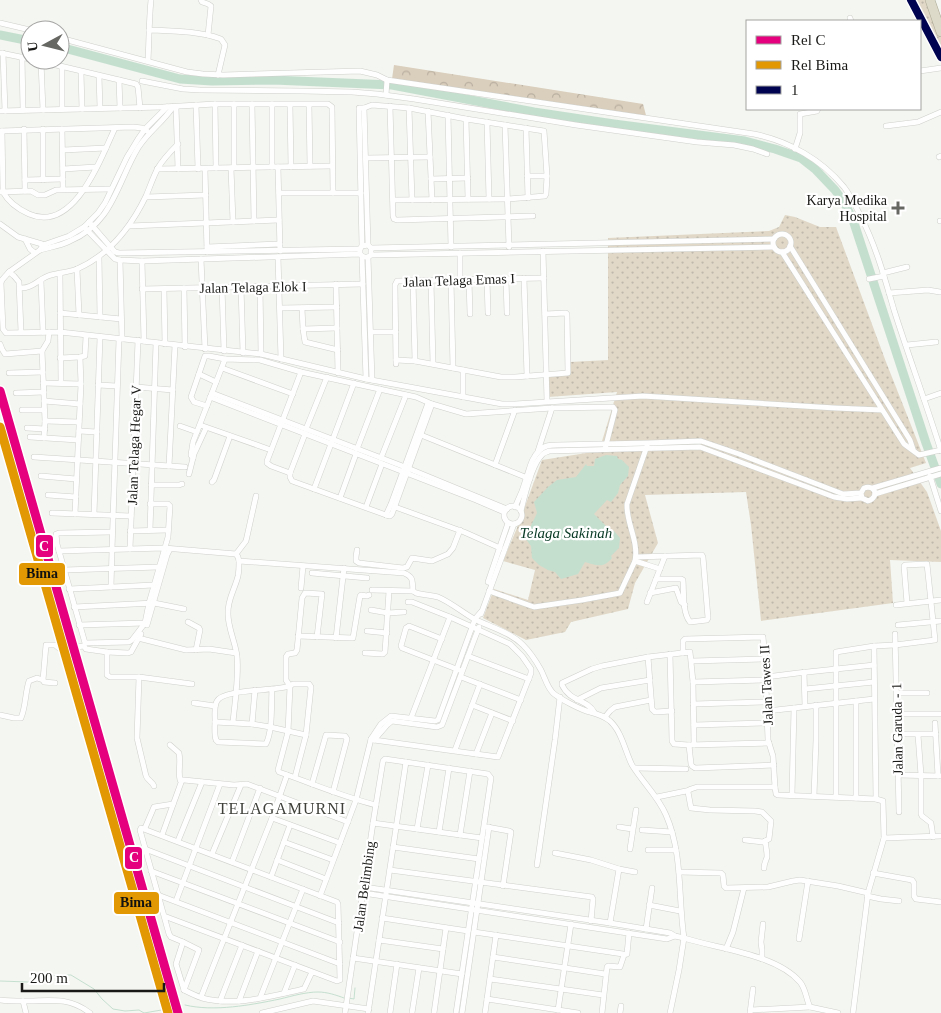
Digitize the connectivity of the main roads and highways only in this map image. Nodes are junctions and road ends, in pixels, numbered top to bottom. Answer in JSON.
{"nodes":[{"id":1,"x":911,"y":0,"type":"edge"},
{"id":2,"x":930,"y":0,"type":"edge"},
{"id":3,"x":940,"y":29,"type":"edge"},
{"id":4,"x":941,"y":57,"type":"edge"}],
"edges":[{"from":1,"to":4,"type":"highway"},
{"from":2,"to":3,"type":"highway"}]}
